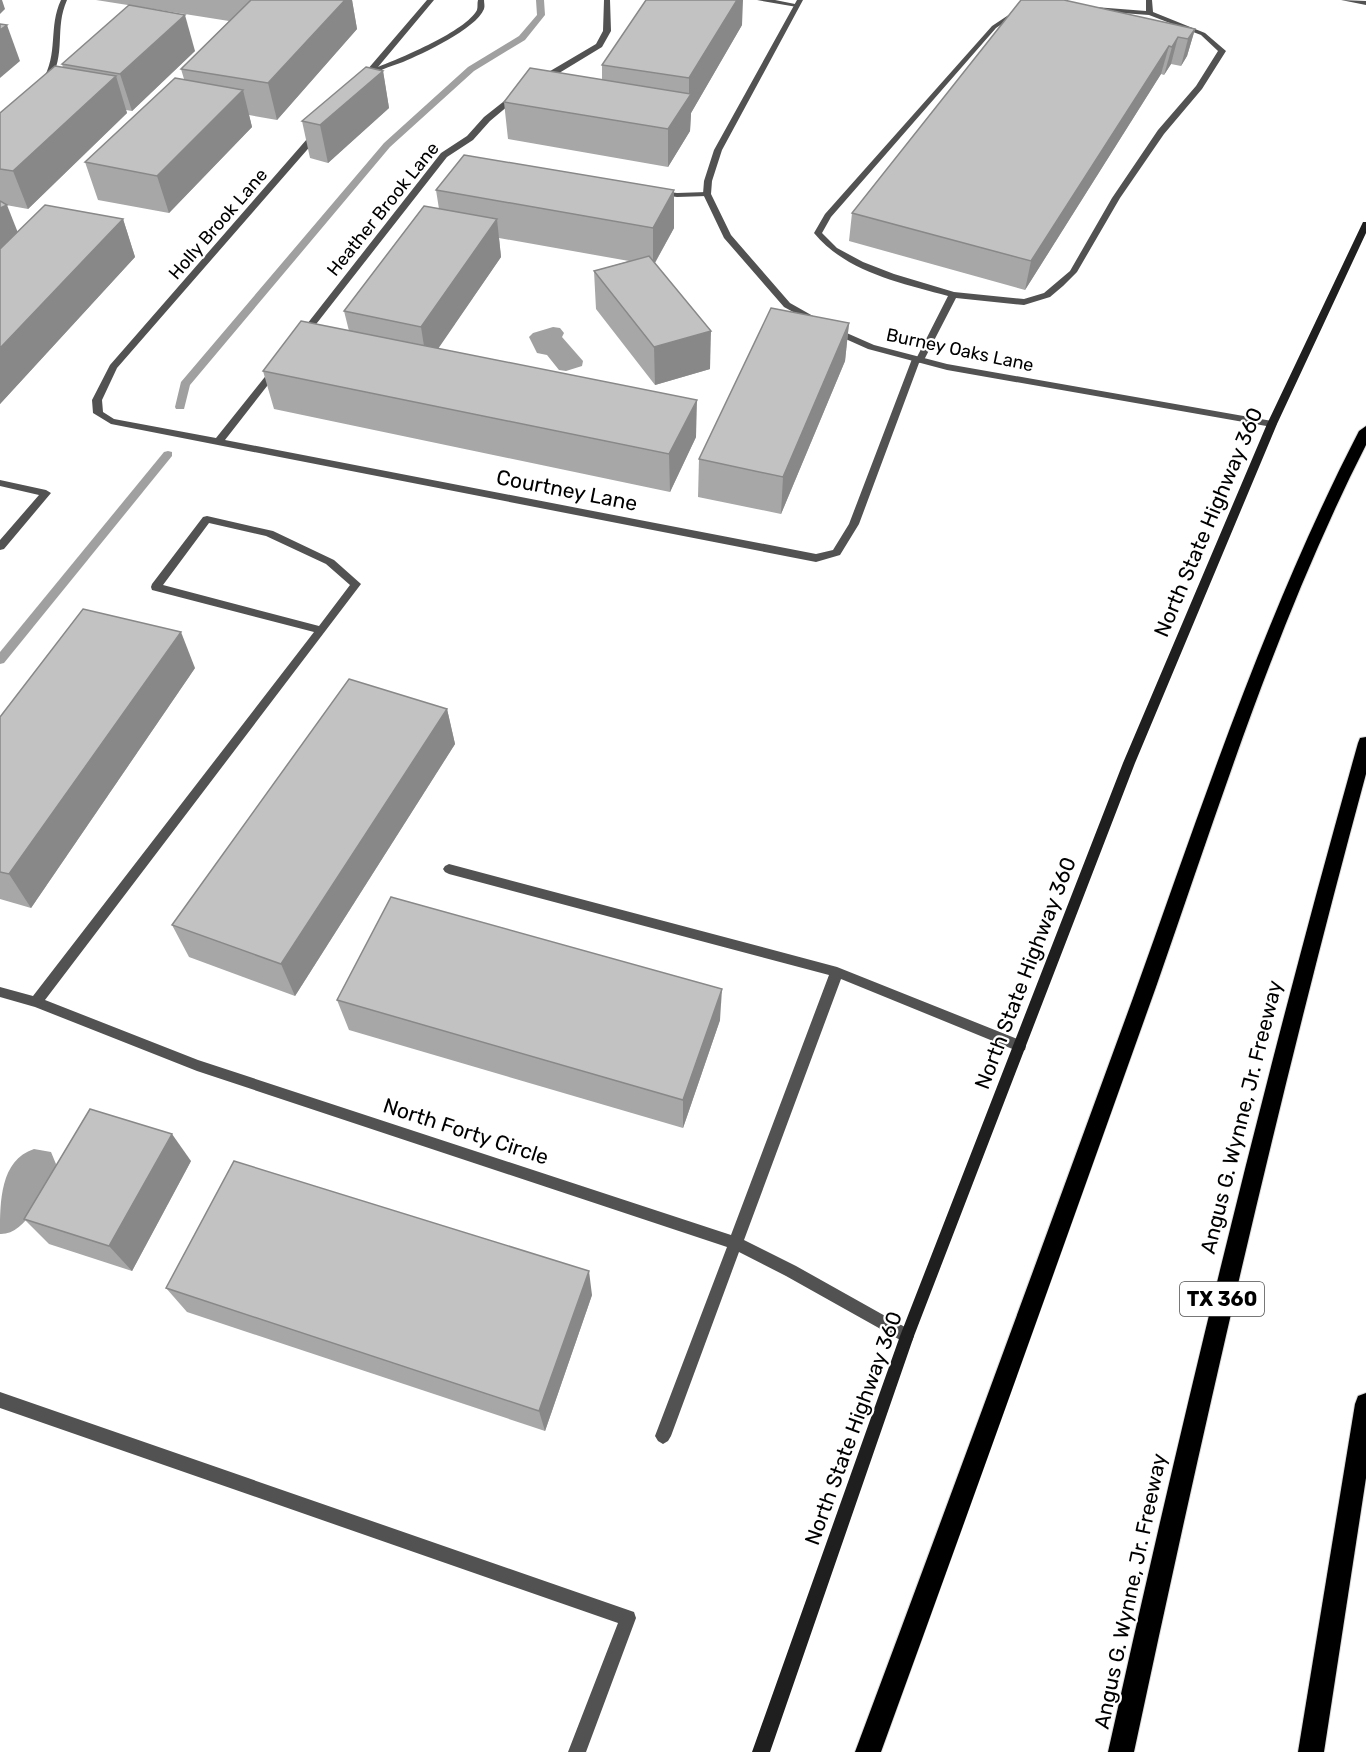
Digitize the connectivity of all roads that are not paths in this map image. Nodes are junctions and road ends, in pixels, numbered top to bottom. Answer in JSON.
{"nodes":[{"id":1,"x":64,"y":0,"type":"edge"},
{"id":2,"x":431,"y":0,"type":"edge"},
{"id":3,"x":481,"y":0,"type":"edge"},
{"id":4,"x":607,"y":0,"type":"edge"},
{"id":5,"x":760,"y":0,"type":"edge"},
{"id":6,"x":1149,"y":0,"type":"edge"},
{"id":7,"x":1344,"y":0,"type":"edge"},
{"id":8,"x":798,"y":2,"type":"edge"},
{"id":9,"x":1366,"y":3,"type":"edge"},
{"id":10,"x":1033,"y":7,"type":"edge"},
{"id":11,"x":1082,"y":8,"type":"edge"},
{"id":12,"x":1150,"y":13,"type":"junction"},
{"id":13,"x":370,"y":72,"type":"junction"},
{"id":14,"x":40,"y":88,"type":"edge"},
{"id":15,"x":530,"y":88,"type":"edge"},
{"id":16,"x":354,"y":90,"type":"edge"},
{"id":17,"x":520,"y":94,"type":"edge"},
{"id":18,"x":323,"y":126,"type":"edge"},
{"id":19,"x":444,"y":155,"type":"junction"},
{"id":20,"x":455,"y":157,"type":"dead end"},
{"id":21,"x":654,"y":191,"type":"edge"},
{"id":22,"x":708,"y":195,"type":"junction"},
{"id":23,"x":1366,"y":224,"type":"edge"},
{"id":24,"x":952,"y":295,"type":"junction"},
{"id":25,"x":299,"y":340,"type":"edge"},
{"id":26,"x":284,"y":358,"type":"edge"},
{"id":27,"x":918,"y":360,"type":"junction"},
{"id":28,"x":97,"y":400,"type":"joint"},
{"id":29,"x":1272,"y":424,"type":"junction"},
{"id":30,"x":1366,"y":431,"type":"edge"},
{"id":31,"x":219,"y":441,"type":"junction"},
{"id":32,"x":0,"y":483,"type":"edge"},
{"id":33,"x":0,"y":547,"type":"edge"},
{"id":34,"x":321,"y":630,"type":"junction"},
{"id":35,"x":1366,"y":743,"type":"edge"},
{"id":36,"x":449,"y":869,"type":"dead end"},
{"id":37,"x":837,"y":972,"type":"junction"},
{"id":38,"x":0,"y":992,"type":"edge"},
{"id":39,"x":36,"y":1002,"type":"junction"},
{"id":40,"x":1020,"y":1046,"type":"junction"},
{"id":41,"x":735,"y":1243,"type":"junction"},
{"id":42,"x":908,"y":1336,"type":"junction"},
{"id":43,"x":0,"y":1400,"type":"edge"},
{"id":44,"x":1366,"y":1404,"type":"edge"},
{"id":45,"x":663,"y":1436,"type":"dead end"},
{"id":46,"x":578,"y":1752,"type":"edge"},
{"id":47,"x":761,"y":1752,"type":"edge"},
{"id":48,"x":868,"y":1752,"type":"edge"},
{"id":49,"x":1121,"y":1752,"type":"edge"},
{"id":50,"x":1311,"y":1752,"type":"edge"}],
"edges":[{"from":1,"to":14,"type":"street"},
{"from":2,"to":13,"type":"street"},
{"from":3,"to":13,"type":"street"},
{"from":4,"to":15,"type":"street"},
{"from":5,"to":8,"type":"street"},
{"from":6,"to":12,"type":"street"},
{"from":7,"to":9,"type":"street"},
{"from":8,"to":22,"type":"street"},
{"from":10,"to":24,"type":"street"},
{"from":11,"to":12,"type":"street"},
{"from":12,"to":24,"type":"street"},
{"from":13,"to":16,"type":"street"},
{"from":17,"to":19,"type":"street","name":"Heather Brook Lane"},
{"from":18,"to":28,"type":"street","name":"Holly Brook Lane"},
{"from":19,"to":20,"type":"street"},
{"from":19,"to":25,"type":"street","name":"Heather Brook Lane"},
{"from":21,"to":22,"type":"street"},
{"from":22,"to":27,"type":"street","name":"Burney Oaks Lane"},
{"from":23,"to":29,"type":"main road","name":"North State Highway 360"},
{"from":24,"to":27,"type":"street","name":"Courtney Lane"},
{"from":26,"to":31,"type":"street"},
{"from":27,"to":29,"type":"street","name":"Burney Oaks Lane"},
{"from":27,"to":31,"type":"street","name":"Courtney Lane"},
{"from":28,"to":31,"type":"street","name":"Courtney Lane"},
{"from":29,"to":40,"type":"main road","name":"North State Highway 360"},
{"from":30,"to":48,"type":"highway"},
{"from":32,"to":33,"type":"street"},
{"from":34,"to":34,"type":"street"},
{"from":34,"to":39,"type":"street"},
{"from":35,"to":49,"type":"highway","name":"Angus G. Wynne, Jr. Freeway","number":"TX 360"},
{"from":36,"to":37,"type":"street"},
{"from":37,"to":40,"type":"street"},
{"from":37,"to":41,"type":"street"},
{"from":38,"to":39,"type":"street","name":"North Forty Circle"},
{"from":39,"to":41,"type":"street","name":"North Forty Circle"},
{"from":40,"to":42,"type":"main road","name":"North State Highway 360"},
{"from":41,"to":42,"type":"street","name":"North Forty Circle"},
{"from":41,"to":45,"type":"street"},
{"from":42,"to":47,"type":"main road","name":"North State Highway 360"},
{"from":43,"to":46,"type":"street"},
{"from":44,"to":50,"type":"highway"}]}
